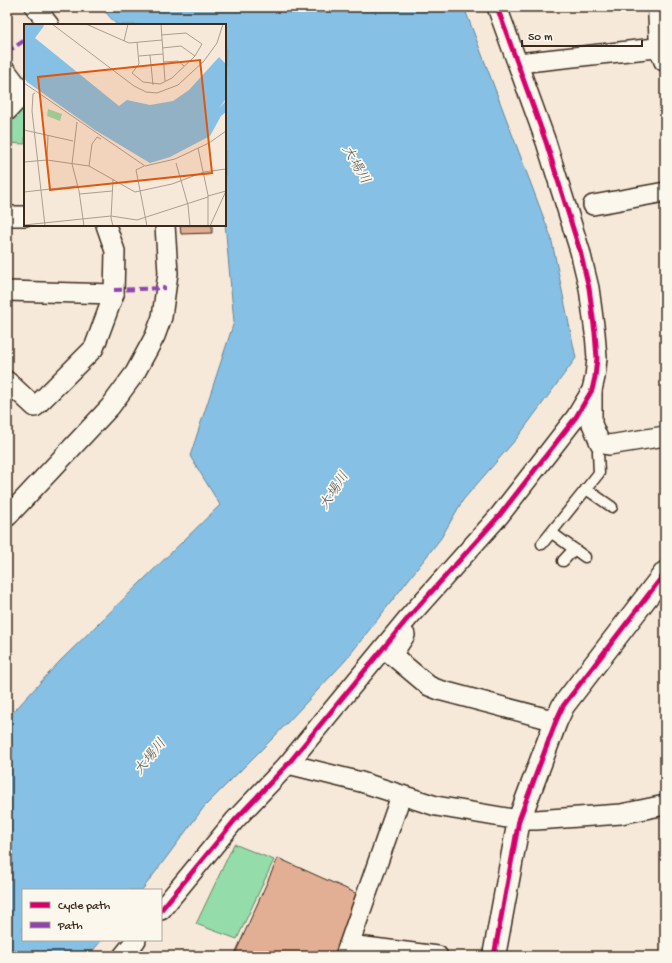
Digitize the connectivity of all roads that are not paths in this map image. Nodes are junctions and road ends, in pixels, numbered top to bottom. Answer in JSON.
{"nodes":[{"id":1,"x":35,"y":7,"type":"edge"},
{"id":2,"x":497,"y":7,"type":"edge"},
{"id":3,"x":659,"y":7,"type":"edge"},
{"id":4,"x":48,"y":24,"type":"edge"},
{"id":5,"x":664,"y":51,"type":"edge"},
{"id":6,"x":518,"y":63,"type":"junction"},
{"id":7,"x":7,"y":72,"type":"edge"},
{"id":8,"x":24,"y":95,"type":"edge"},
{"id":9,"x":7,"y":112,"type":"edge"},
{"id":10,"x":665,"y":192,"type":"edge"},
{"id":11,"x":593,"y":205,"type":"dead end"},
{"id":12,"x":7,"y":216,"type":"edge"},
{"id":13,"x":24,"y":216,"type":"edge"},
{"id":14,"x":106,"y":226,"type":"edge"},
{"id":15,"x":164,"y":226,"type":"edge"},
{"id":16,"x":7,"y":291,"type":"edge"},
{"id":17,"x":114,"y":294,"type":"junction"},
{"id":18,"x":7,"y":380,"type":"edge"},
{"id":19,"x":592,"y":390,"type":"junction"},
{"id":20,"x":665,"y":436,"type":"edge"},
{"id":21,"x":600,"y":443,"type":"junction"},
{"id":22,"x":586,"y":489,"type":"junction"},
{"id":23,"x":612,"y":507,"type":"dead end"},
{"id":24,"x":7,"y":517,"type":"edge"},
{"id":25,"x":552,"y":533,"type":"junction"},
{"id":26,"x":542,"y":544,"type":"dead end"},
{"id":27,"x":574,"y":549,"type":"junction"},
{"id":28,"x":584,"y":556,"type":"dead end"},
{"id":29,"x":563,"y":562,"type":"dead end"},
{"id":30,"x":662,"y":581,"type":"edge"},
{"id":31,"x":408,"y":618,"type":"junction"},
{"id":32,"x":556,"y":722,"type":"junction"},
{"id":33,"x":288,"y":764,"type":"junction"},
{"id":34,"x":401,"y":796,"type":"junction"},
{"id":35,"x":665,"y":806,"type":"edge"},
{"id":36,"x":519,"y":820,"type":"junction"},
{"id":37,"x":162,"y":909,"type":"edge"},
{"id":38,"x":135,"y":941,"type":"edge"},
{"id":39,"x":347,"y":950,"type":"edge"},
{"id":40,"x":123,"y":956,"type":"edge"},
{"id":41,"x":438,"y":956,"type":"edge"},
{"id":42,"x":494,"y":956,"type":"edge"}],
"edges":[{"from":1,"to":4,"type":"street"},
{"from":2,"to":6,"type":"street"},
{"from":3,"to":5,"type":"street"},
{"from":5,"to":6,"type":"street"},
{"from":6,"to":19,"type":"street"},
{"from":7,"to":8,"type":"street"},
{"from":8,"to":9,"type":"street"},
{"from":10,"to":11,"type":"street"},
{"from":12,"to":13,"type":"street"},
{"from":14,"to":17,"type":"street"},
{"from":15,"to":24,"type":"street"},
{"from":16,"to":17,"type":"street"},
{"from":17,"to":18,"type":"street"},
{"from":19,"to":21,"type":"street"},
{"from":19,"to":31,"type":"street"},
{"from":20,"to":21,"type":"street"},
{"from":21,"to":22,"type":"lane"},
{"from":22,"to":23,"type":"lane"},
{"from":22,"to":25,"type":"lane"},
{"from":25,"to":26,"type":"lane"},
{"from":25,"to":27,"type":"lane"},
{"from":27,"to":28,"type":"lane"},
{"from":27,"to":29,"type":"lane"},
{"from":30,"to":32,"type":"street"},
{"from":31,"to":32,"type":"street"},
{"from":31,"to":33,"type":"street"},
{"from":32,"to":36,"type":"street"},
{"from":33,"to":34,"type":"street"},
{"from":33,"to":37,"type":"street"},
{"from":34,"to":36,"type":"street"},
{"from":34,"to":39,"type":"street"},
{"from":35,"to":36,"type":"street"},
{"from":36,"to":42,"type":"street"},
{"from":38,"to":40,"type":"street"},
{"from":39,"to":41,"type":"street"}]}
